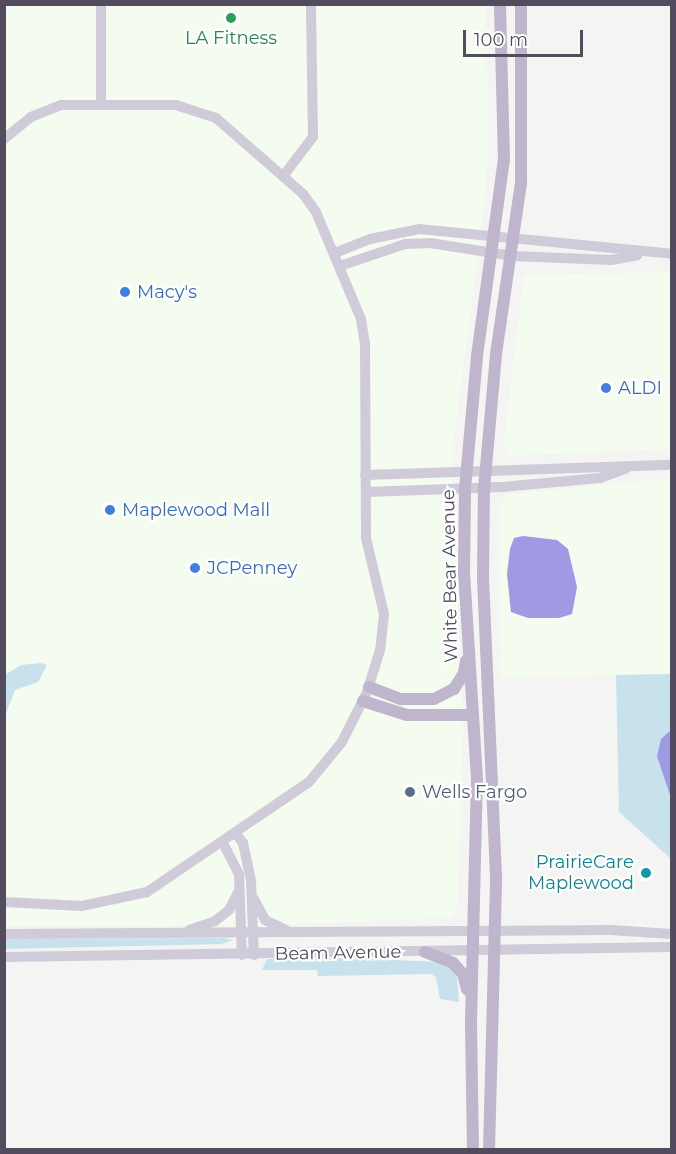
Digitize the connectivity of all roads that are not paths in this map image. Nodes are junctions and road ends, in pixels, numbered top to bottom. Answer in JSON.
{"nodes":[{"id":1,"x":101,"y":4,"type":"edge"},
{"id":2,"x":311,"y":4,"type":"edge"},
{"id":3,"x":500,"y":4,"type":"edge"},
{"id":4,"x":521,"y":4,"type":"edge"},
{"id":5,"x":101,"y":103,"type":"junction"},
{"id":6,"x":4,"y":139,"type":"edge"},
{"id":7,"x":284,"y":175,"type":"junction"},
{"id":8,"x":495,"y":237,"type":"junction"},
{"id":9,"x":514,"y":240,"type":"junction"},
{"id":10,"x":335,"y":253,"type":"junction"},
{"id":11,"x":493,"y":254,"type":"junction"},
{"id":12,"x":644,"y":254,"type":"junction"},
{"id":13,"x":672,"y":254,"type":"edge"},
{"id":14,"x":512,"y":256,"type":"junction"},
{"id":15,"x":340,"y":266,"type":"junction"},
{"id":16,"x":672,"y":465,"type":"edge"},
{"id":17,"x":628,"y":468,"type":"junction"},
{"id":18,"x":465,"y":473,"type":"junction"},
{"id":19,"x":484,"y":473,"type":"junction"},
{"id":20,"x":365,"y":475,"type":"junction"},
{"id":21,"x":465,"y":489,"type":"junction"},
{"id":22,"x":484,"y":489,"type":"junction"},
{"id":23,"x":366,"y":492,"type":"junction"},
{"id":24,"x":468,"y":645,"type":"junction"},
{"id":25,"x":369,"y":687,"type":"junction"},
{"id":26,"x":363,"y":701,"type":"junction"},
{"id":27,"x":473,"y":715,"type":"junction"},
{"id":28,"x":236,"y":834,"type":"junction"},
{"id":29,"x":223,"y":843,"type":"junction"},
{"id":30,"x":240,"y":886,"type":"junction"},
{"id":31,"x":251,"y":892,"type":"junction"},
{"id":32,"x":4,"y":902,"type":"edge"},
{"id":33,"x":496,"y":932,"type":"junction"},
{"id":34,"x":179,"y":933,"type":"junction"},
{"id":35,"x":246,"y":933,"type":"junction"},
{"id":36,"x":292,"y":933,"type":"junction"},
{"id":37,"x":473,"y":933,"type":"junction"},
{"id":38,"x":4,"y":934,"type":"edge"},
{"id":39,"x":672,"y":934,"type":"edge"},
{"id":40,"x":672,"y":947,"type":"edge"},
{"id":41,"x":424,"y":952,"type":"junction"},
{"id":42,"x":473,"y":952,"type":"junction"},
{"id":43,"x":495,"y":952,"type":"junction"},
{"id":44,"x":242,"y":955,"type":"junction"},
{"id":45,"x":254,"y":955,"type":"junction"},
{"id":46,"x":4,"y":957,"type":"edge"},
{"id":47,"x":471,"y":1007,"type":"junction"},
{"id":48,"x":473,"y":1149,"type":"edge"},
{"id":49,"x":489,"y":1149,"type":"edge"}],
"edges":[{"from":1,"to":5,"type":"street"},
{"from":2,"to":7,"type":"street"},
{"from":3,"to":8,"type":"main road","name":"White Bear Avenue"},
{"from":4,"to":9,"type":"main road","name":"White Bear Avenue"},
{"from":5,"to":6,"type":"street"},
{"from":5,"to":7,"type":"street"},
{"from":7,"to":10,"type":"street"},
{"from":8,"to":9,"type":"street"},
{"from":8,"to":10,"type":"street"},
{"from":8,"to":11,"type":"main road","name":"White Bear Avenue"},
{"from":9,"to":12,"type":"street"},
{"from":9,"to":14,"type":"main road","name":"White Bear Avenue"},
{"from":10,"to":15,"type":"street"},
{"from":11,"to":14,"type":"street"},
{"from":11,"to":15,"type":"street"},
{"from":11,"to":18,"type":"main road","name":"White Bear Avenue"},
{"from":12,"to":13,"type":"street"},
{"from":12,"to":14,"type":"street"},
{"from":14,"to":19,"type":"main road","name":"White Bear Avenue"},
{"from":15,"to":20,"type":"street"},
{"from":16,"to":17,"type":"street"},
{"from":17,"to":19,"type":"street"},
{"from":17,"to":22,"type":"street"},
{"from":18,"to":19,"type":"street"},
{"from":18,"to":20,"type":"street"},
{"from":18,"to":21,"type":"main road","name":"White Bear Avenue"},
{"from":19,"to":22,"type":"main road","name":"White Bear Avenue"},
{"from":20,"to":23,"type":"street"},
{"from":21,"to":22,"type":"street"},
{"from":21,"to":23,"type":"street"},
{"from":21,"to":24,"type":"main road","name":"White Bear Avenue"},
{"from":22,"to":33,"type":"main road","name":"White Bear Avenue"},
{"from":23,"to":25,"type":"street"},
{"from":24,"to":25,"type":"main road"},
{"from":24,"to":27,"type":"main road","name":"White Bear Avenue"},
{"from":25,"to":26,"type":"street"},
{"from":26,"to":27,"type":"main road"},
{"from":26,"to":28,"type":"street"},
{"from":27,"to":37,"type":"main road","name":"White Bear Avenue"},
{"from":28,"to":29,"type":"street"},
{"from":28,"to":31,"type":"street"},
{"from":29,"to":30,"type":"street"},
{"from":29,"to":32,"type":"street"},
{"from":30,"to":34,"type":"street"},
{"from":30,"to":35,"type":"street"},
{"from":31,"to":35,"type":"street"},
{"from":31,"to":36,"type":"street"},
{"from":33,"to":37,"type":"street","name":"Beam Avenue"},
{"from":33,"to":39,"type":"street","name":"Beam Avenue"},
{"from":33,"to":43,"type":"main road","name":"White Bear Avenue"},
{"from":34,"to":35,"type":"street","name":"Beam Avenue"},
{"from":34,"to":38,"type":"street","name":"Beam Avenue"},
{"from":35,"to":36,"type":"street","name":"Beam Avenue"},
{"from":35,"to":44,"type":"street"},
{"from":35,"to":45,"type":"street"},
{"from":36,"to":37,"type":"street","name":"Beam Avenue"},
{"from":37,"to":42,"type":"main road","name":"White Bear Avenue"},
{"from":40,"to":43,"type":"street","name":"Beam Avenue"},
{"from":41,"to":42,"type":"street","name":"Beam Avenue"},
{"from":41,"to":45,"type":"street","name":"Beam Avenue"},
{"from":41,"to":47,"type":"main road"},
{"from":42,"to":43,"type":"street","name":"Beam Avenue"},
{"from":42,"to":47,"type":"main road","name":"White Bear Avenue"},
{"from":43,"to":49,"type":"main road","name":"White Bear Avenue"},
{"from":44,"to":45,"type":"street","name":"Beam Avenue"},
{"from":44,"to":46,"type":"street","name":"Beam Avenue"},
{"from":47,"to":48,"type":"main road","name":"White Bear Avenue"}]}
